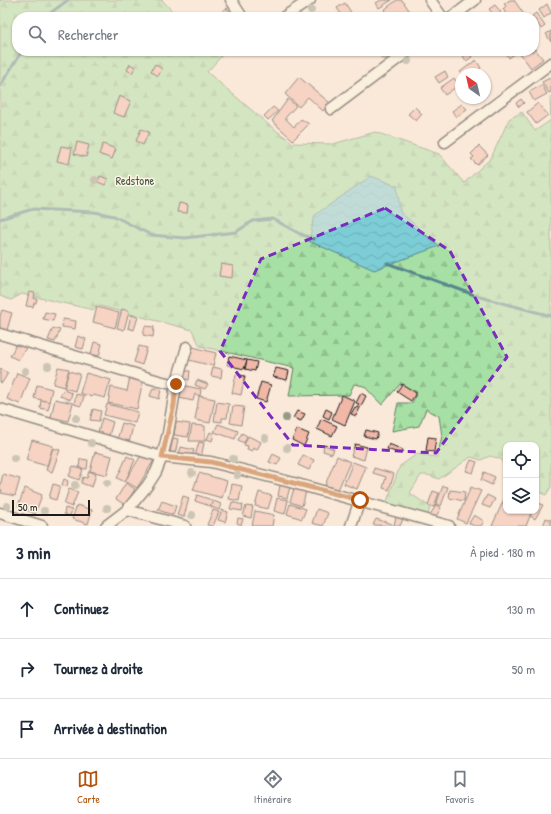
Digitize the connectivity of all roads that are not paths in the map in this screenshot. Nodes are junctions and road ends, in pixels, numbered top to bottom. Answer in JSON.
{"nodes":[{"id":1,"x":231,"y":0,"type":"edge"},
{"id":2,"x":310,"y":0,"type":"edge"},
{"id":3,"x":430,"y":0,"type":"edge"},
{"id":4,"x":475,"y":0,"type":"edge"},
{"id":5,"x":239,"y":12,"type":"edge"},
{"id":6,"x":292,"y":12,"type":"edge"},
{"id":7,"x":438,"y":12,"type":"edge"},
{"id":8,"x":459,"y":12,"type":"edge"},
{"id":9,"x":401,"y":56,"type":"edge"},
{"id":10,"x":551,"y":63,"type":"edge"},
{"id":11,"x":331,"y":109,"type":"dead end"},
{"id":12,"x":445,"y":142,"type":"dead end"},
{"id":13,"x":0,"y":334,"type":"edge"},
{"id":14,"x":187,"y":347,"type":"dead end"},
{"id":15,"x":176,"y":384,"type":"junction"},
{"id":16,"x":0,"y":408,"type":"edge"},
{"id":17,"x":162,"y":457,"type":"junction"},
{"id":18,"x":360,"y":500,"type":"junction"},
{"id":19,"x":127,"y":510,"type":"junction"},
{"id":20,"x":0,"y":513,"type":"edge"},
{"id":21,"x":42,"y":526,"type":"edge"},
{"id":22,"x":106,"y":526,"type":"edge"},
{"id":23,"x":185,"y":526,"type":"edge"},
{"id":24,"x":351,"y":526,"type":"edge"},
{"id":25,"x":449,"y":526,"type":"edge"}],
"edges":[{"from":1,"to":5,"type":"street"},
{"from":2,"to":6,"type":"street"},
{"from":3,"to":7,"type":"street"},
{"from":4,"to":8,"type":"street"},
{"from":9,"to":11,"type":"street"},
{"from":10,"to":12,"type":"street"},
{"from":13,"to":15,"type":"street"},
{"from":14,"to":15,"type":"street"},
{"from":15,"to":17,"type":"street"},
{"from":16,"to":17,"type":"street"},
{"from":17,"to":18,"type":"street"},
{"from":17,"to":19,"type":"street"},
{"from":18,"to":24,"type":"street"},
{"from":18,"to":25,"type":"street"},
{"from":19,"to":22,"type":"street"},
{"from":19,"to":23,"type":"street"},
{"from":20,"to":21,"type":"street"}]}
